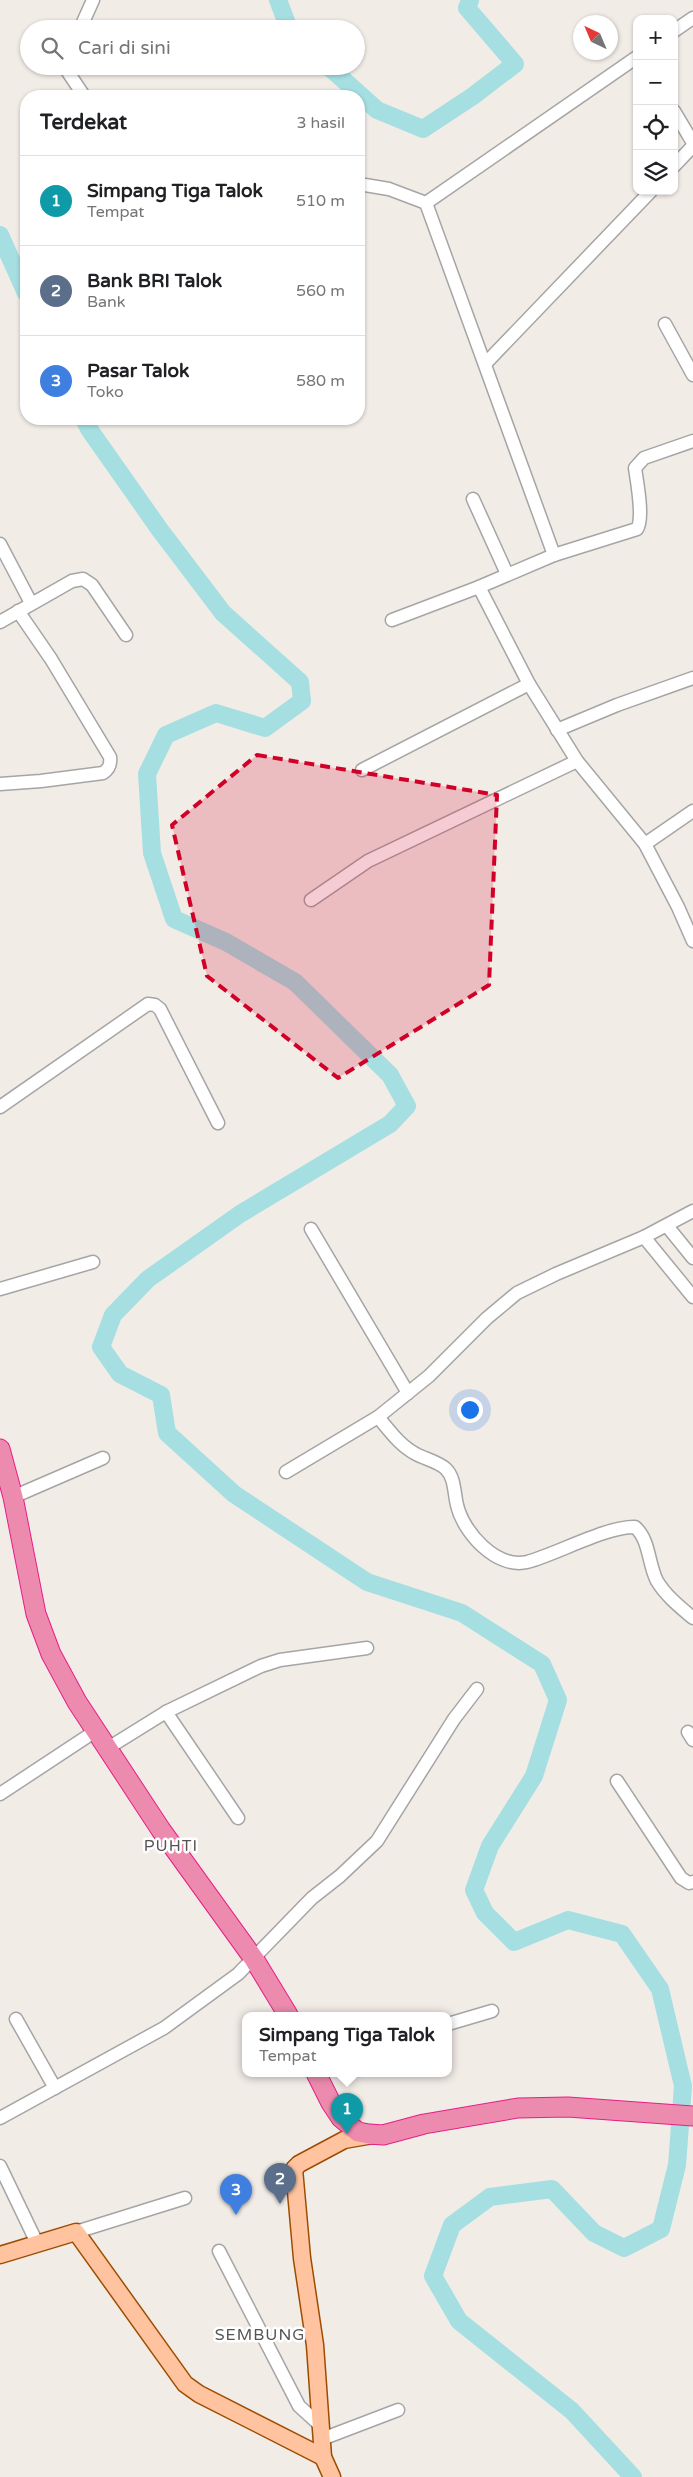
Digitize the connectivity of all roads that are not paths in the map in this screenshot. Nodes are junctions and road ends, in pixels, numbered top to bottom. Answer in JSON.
{"nodes":[{"id":1,"x":93,"y":0,"type":"edge"},
{"id":2,"x":693,"y":18,"type":"edge"},
{"id":3,"x":84,"y":20,"type":"edge"},
{"id":4,"x":678,"y":28,"type":"edge"},
{"id":5,"x":633,"y":60,"type":"edge"},
{"id":6,"x":70,"y":75,"type":"edge"},
{"id":7,"x":80,"y":90,"type":"edge"},
{"id":8,"x":678,"y":118,"type":"edge"},
{"id":9,"x":693,"y":144,"type":"edge"},
{"id":10,"x":678,"y":161,"type":"edge"},
{"id":11,"x":365,"y":185,"type":"edge"},
{"id":12,"x":647,"y":195,"type":"edge"},
{"id":13,"x":426,"y":203,"type":"junction"},
{"id":14,"x":665,"y":324,"type":"dead end"},
{"id":15,"x":485,"y":364,"type":"junction"},
{"id":16,"x":693,"y":376,"type":"edge"},
{"id":17,"x":693,"y":441,"type":"edge"},
{"id":18,"x":473,"y":498,"type":"dead end"},
{"id":19,"x":1,"y":548,"type":"edge"},
{"id":20,"x":554,"y":556,"type":"junction"},
{"id":21,"x":507,"y":574,"type":"junction"},
{"id":22,"x":479,"y":587,"type":"junction"},
{"id":23,"x":32,"y":603,"type":"junction"},
{"id":24,"x":18,"y":611,"type":"junction"},
{"id":25,"x":392,"y":620,"type":"dead end"},
{"id":26,"x":0,"y":622,"type":"edge"},
{"id":27,"x":126,"y":635,"type":"dead end"},
{"id":28,"x":693,"y":678,"type":"edge"},
{"id":29,"x":529,"y":684,"type":"junction"},
{"id":30,"x":557,"y":730,"type":"junction"},
{"id":31,"x":577,"y":761,"type":"junction"},
{"id":32,"x":362,"y":770,"type":"dead end"},
{"id":33,"x":0,"y":784,"type":"edge"},
{"id":34,"x":693,"y":811,"type":"edge"},
{"id":35,"x":645,"y":844,"type":"junction"},
{"id":36,"x":310,"y":900,"type":"dead end"},
{"id":37,"x":693,"y":941,"type":"edge"},
{"id":38,"x":0,"y":1108,"type":"edge"},
{"id":39,"x":218,"y":1123,"type":"dead end"},
{"id":40,"x":693,"y":1211,"type":"edge"},
{"id":41,"x":667,"y":1226,"type":"junction"},
{"id":42,"x":310,"y":1229,"type":"dead end"},
{"id":43,"x":644,"y":1237,"type":"junction"},
{"id":44,"x":693,"y":1258,"type":"edge"},
{"id":45,"x":93,"y":1262,"type":"dead end"},
{"id":46,"x":0,"y":1290,"type":"edge"},
{"id":47,"x":693,"y":1297,"type":"edge"},
{"id":48,"x":408,"y":1393,"type":"junction"},
{"id":49,"x":378,"y":1417,"type":"junction"},
{"id":50,"x":0,"y":1449,"type":"edge"},
{"id":51,"x":104,"y":1458,"type":"dead end"},
{"id":52,"x":286,"y":1472,"type":"dead end"},
{"id":53,"x":13,"y":1497,"type":"junction"},
{"id":54,"x":693,"y":1618,"type":"edge"},
{"id":55,"x":367,"y":1648,"type":"dead end"},
{"id":56,"x":477,"y":1689,"type":"dead end"},
{"id":57,"x":166,"y":1712,"type":"junction"},
{"id":58,"x":97,"y":1730,"type":"junction"},
{"id":59,"x":108,"y":1748,"type":"junction"},
{"id":60,"x":617,"y":1781,"type":"dead end"},
{"id":61,"x":0,"y":1794,"type":"edge"},
{"id":62,"x":238,"y":1818,"type":"dead end"},
{"id":63,"x":693,"y":1882,"type":"edge"},
{"id":64,"x":254,"y":1959,"type":"junction"},
{"id":65,"x":492,"y":2011,"type":"dead end"},
{"id":66,"x":286,"y":2012,"type":"edge"},
{"id":67,"x":16,"y":2019,"type":"dead end"},
{"id":68,"x":452,"y":2023,"type":"edge"},
{"id":69,"x":318,"y":2077,"type":"edge"},
{"id":70,"x":55,"y":2088,"type":"junction"},
{"id":71,"x":693,"y":2116,"type":"edge"},
{"id":72,"x":0,"y":2118,"type":"edge"},
{"id":73,"x":341,"y":2118,"type":"junction"},
{"id":74,"x":375,"y":2134,"type":"junction"},
{"id":75,"x":337,"y":2144,"type":"junction"},
{"id":76,"x":0,"y":2166,"type":"edge"},
{"id":77,"x":185,"y":2198,"type":"dead end"},
{"id":78,"x":76,"y":2232,"type":"junction"},
{"id":79,"x":37,"y":2243,"type":"junction"},
{"id":80,"x":219,"y":2251,"type":"dead end"},
{"id":81,"x":0,"y":2255,"type":"edge"},
{"id":82,"x":398,"y":2410,"type":"dead end"},
{"id":83,"x":322,"y":2433,"type":"junction"},
{"id":84,"x":323,"y":2457,"type":"junction"},
{"id":85,"x":332,"y":2477,"type":"edge"}],
"edges":[{"from":1,"to":3,"type":"street"},
{"from":2,"to":4,"type":"street"},
{"from":5,"to":13,"type":"street"},
{"from":6,"to":7,"type":"street"},
{"from":8,"to":9,"type":"street"},
{"from":9,"to":10,"type":"street"},
{"from":11,"to":13,"type":"street"},
{"from":12,"to":15,"type":"street"},
{"from":13,"to":15,"type":"street"},
{"from":14,"to":16,"type":"street"},
{"from":15,"to":20,"type":"street"},
{"from":17,"to":20,"type":"street"},
{"from":18,"to":21,"type":"street"},
{"from":19,"to":23,"type":"street"},
{"from":20,"to":21,"type":"street"},
{"from":21,"to":22,"type":"street"},
{"from":22,"to":25,"type":"street"},
{"from":22,"to":29,"type":"street"},
{"from":23,"to":24,"type":"street"},
{"from":23,"to":27,"type":"street"},
{"from":24,"to":26,"type":"street"},
{"from":24,"to":33,"type":"street"},
{"from":28,"to":30,"type":"street"},
{"from":29,"to":30,"type":"street"},
{"from":29,"to":32,"type":"street"},
{"from":30,"to":31,"type":"street"},
{"from":31,"to":35,"type":"street"},
{"from":31,"to":36,"type":"street"},
{"from":34,"to":35,"type":"street"},
{"from":35,"to":37,"type":"street"},
{"from":38,"to":39,"type":"street"},
{"from":40,"to":41,"type":"street"},
{"from":41,"to":43,"type":"street"},
{"from":41,"to":44,"type":"street"},
{"from":42,"to":48,"type":"street"},
{"from":43,"to":47,"type":"street"},
{"from":43,"to":48,"type":"street"},
{"from":45,"to":46,"type":"street"},
{"from":48,"to":49,"type":"street"},
{"from":49,"to":52,"type":"street"},
{"from":49,"to":54,"type":"street"},
{"from":50,"to":53,"type":"highway"},
{"from":51,"to":53,"type":"street"},
{"from":53,"to":58,"type":"highway"},
{"from":55,"to":57,"type":"street"},
{"from":56,"to":64,"type":"street"},
{"from":57,"to":59,"type":"street"},
{"from":57,"to":62,"type":"street"},
{"from":58,"to":59,"type":"highway"},
{"from":58,"to":61,"type":"street"},
{"from":59,"to":64,"type":"highway"},
{"from":60,"to":63,"type":"street"},
{"from":64,"to":66,"type":"highway"},
{"from":64,"to":70,"type":"street"},
{"from":65,"to":68,"type":"street"},
{"from":67,"to":70,"type":"street"},
{"from":69,"to":73,"type":"highway"},
{"from":70,"to":72,"type":"street"},
{"from":71,"to":74,"type":"highway"},
{"from":73,"to":74,"type":"highway"},
{"from":73,"to":75,"type":"main road"},
{"from":74,"to":75,"type":"main road"},
{"from":75,"to":83,"type":"main road"},
{"from":76,"to":79,"type":"street"},
{"from":77,"to":78,"type":"street"},
{"from":78,"to":79,"type":"main road"},
{"from":78,"to":84,"type":"main road"},
{"from":79,"to":81,"type":"main road"},
{"from":80,"to":83,"type":"street"},
{"from":82,"to":83,"type":"street"},
{"from":83,"to":84,"type":"main road"},
{"from":84,"to":85,"type":"main road"}]}
